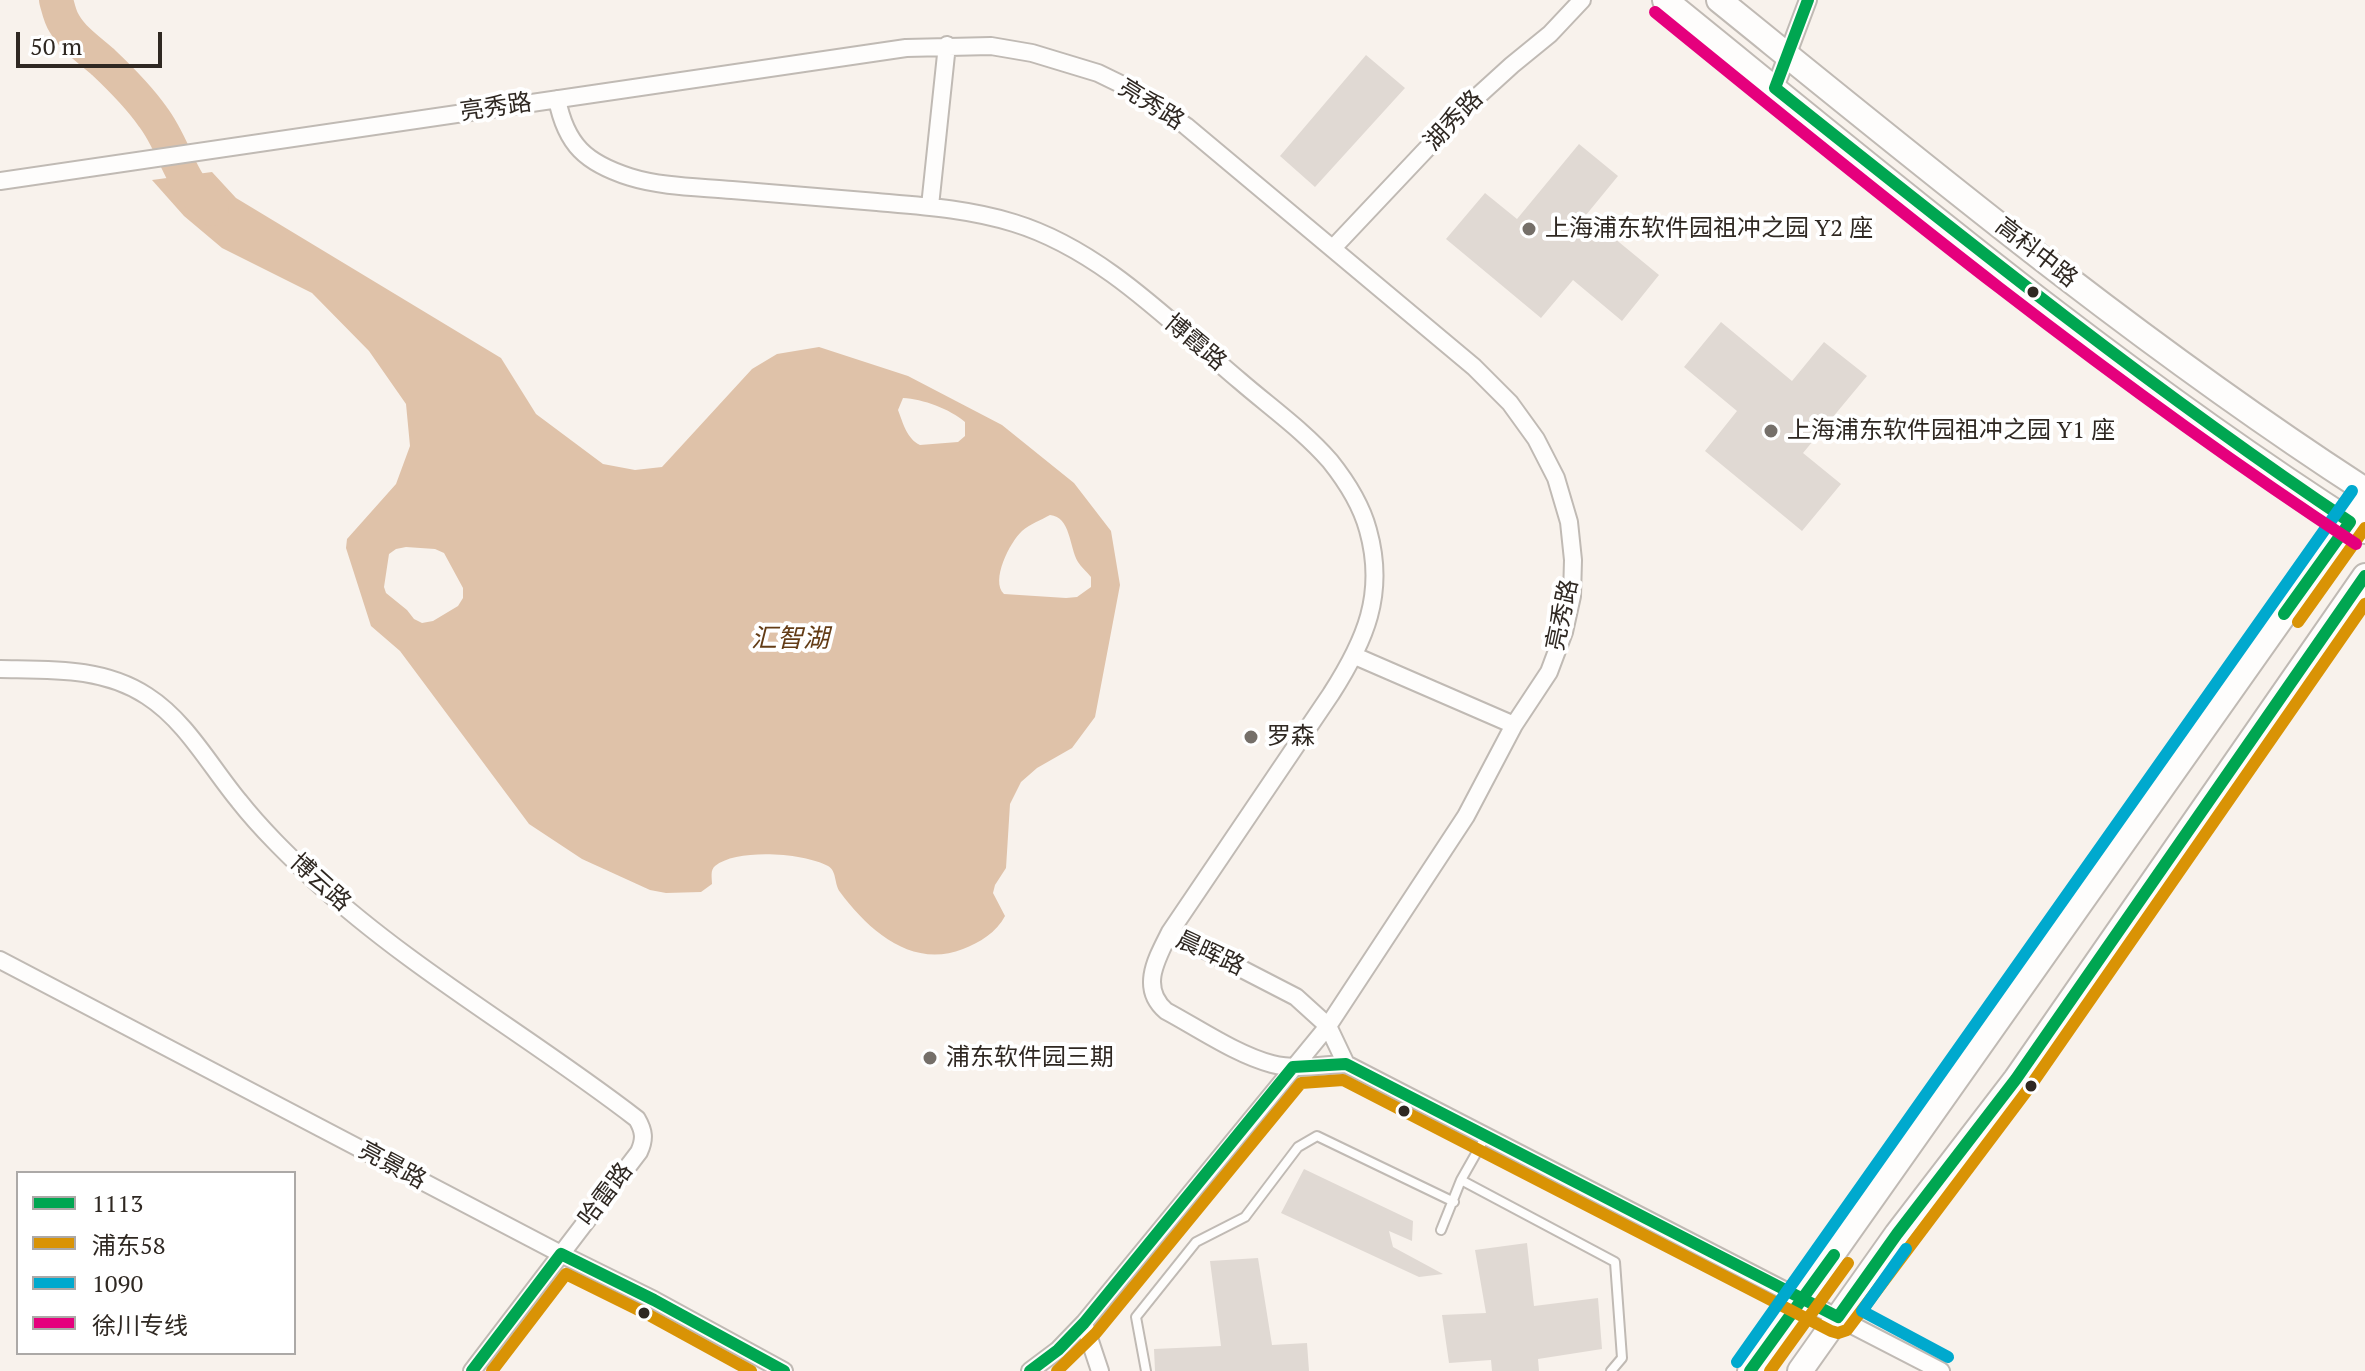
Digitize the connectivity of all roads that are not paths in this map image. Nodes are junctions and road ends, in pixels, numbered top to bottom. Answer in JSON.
{"nodes":[{"id":1,"x":1582,"y":0,"type":"edge"},
{"id":2,"x":1665,"y":0,"type":"edge"},
{"id":3,"x":1719,"y":0,"type":"edge"},
{"id":4,"x":1808,"y":0,"type":"edge"},
{"id":5,"x":947,"y":45,"type":"junction"},
{"id":6,"x":1789,"y":56,"type":"junction"},
{"id":7,"x":1775,"y":88,"type":"junction"},
{"id":8,"x":557,"y":99,"type":"junction"},
{"id":9,"x":0,"y":181,"type":"edge"},
{"id":10,"x":930,"y":206,"type":"junction"},
{"id":11,"x":1333,"y":248,"type":"junction"},
{"id":12,"x":2365,"y":490,"type":"edge"},
{"id":13,"x":2365,"y":500,"type":"edge"},
{"id":14,"x":2357,"y":526,"type":"edge"},
{"id":15,"x":2365,"y":576,"type":"edge"},
{"id":16,"x":1355,"y":656,"type":"junction"},
{"id":17,"x":0,"y":669,"type":"edge"},
{"id":18,"x":1514,"y":725,"type":"junction"},
{"id":19,"x":1170,"y":932,"type":"junction"},
{"id":20,"x":0,"y":960,"type":"edge"},
{"id":21,"x":1328,"y":1026,"type":"junction"},
{"id":22,"x":1346,"y":1064,"type":"junction"},
{"id":23,"x":1293,"y":1067,"type":"junction"},
{"id":24,"x":643,"y":1129,"type":"joint"},
{"id":25,"x":1486,"y":1136,"type":"junction"},
{"id":26,"x":1461,"y":1180,"type":"junction"},
{"id":27,"x":1454,"y":1202,"type":"junction"},
{"id":28,"x":1441,"y":1230,"type":"dead end"},
{"id":29,"x":561,"y":1254,"type":"junction"},
{"id":30,"x":1802,"y":1299,"type":"junction"},
{"id":31,"x":1838,"y":1317,"type":"junction"},
{"id":32,"x":1084,"y":1323,"type":"junction"},
{"id":33,"x":472,"y":1371,"type":"edge"},
{"id":34,"x":784,"y":1371,"type":"edge"},
{"id":35,"x":1030,"y":1371,"type":"edge"},
{"id":36,"x":1100,"y":1371,"type":"edge"},
{"id":37,"x":1146,"y":1371,"type":"edge"},
{"id":38,"x":1611,"y":1371,"type":"edge"},
{"id":39,"x":1750,"y":1371,"type":"edge"},
{"id":40,"x":1800,"y":1371,"type":"edge"},
{"id":41,"x":1941,"y":1371,"type":"edge"}],
"edges":[{"from":1,"to":11,"type":"street","name":"湖秀路"},
{"from":2,"to":7,"type":"main road","name":"高科中路"},
{"from":3,"to":6,"type":"main road","name":"高科中路"},
{"from":4,"to":6,"type":"street"},
{"from":5,"to":8,"type":"street","name":"亮秀路"},
{"from":5,"to":10,"type":"street"},
{"from":5,"to":11,"type":"street","name":"亮秀路"},
{"from":6,"to":7,"type":"street"},
{"from":6,"to":12,"type":"main road","name":"高科中路"},
{"from":7,"to":14,"type":"main road","name":"高科中路"},
{"from":8,"to":9,"type":"street","name":"亮秀路"},
{"from":8,"to":10,"type":"street","name":"博霞路"},
{"from":10,"to":16,"type":"street","name":"博霞路"},
{"from":11,"to":18,"type":"street","name":"亮秀路"},
{"from":13,"to":14,"type":"main road"},
{"from":14,"to":30,"type":"main road"},
{"from":15,"to":31,"type":"main road"},
{"from":16,"to":18,"type":"street"},
{"from":16,"to":19,"type":"street","name":"博霞路"},
{"from":17,"to":24,"type":"street","name":"博云路"},
{"from":18,"to":21,"type":"street","name":"亮秀路"},
{"from":19,"to":21,"type":"street","name":"晨晖路"},
{"from":19,"to":23,"type":"street","name":"晨晖路"},
{"from":20,"to":29,"type":"street","name":"亮景路"},
{"from":21,"to":22,"type":"street","name":"晨晖路"},
{"from":21,"to":23,"type":"street"},
{"from":22,"to":23,"type":"street","name":"晨晖路"},
{"from":22,"to":25,"type":"street"},
{"from":23,"to":32,"type":"street"},
{"from":24,"to":29,"type":"street","name":"哈雷路"},
{"from":25,"to":26,"type":"lane"},
{"from":25,"to":30,"type":"street"},
{"from":26,"to":27,"type":"lane"},
{"from":26,"to":38,"type":"lane"},
{"from":27,"to":28,"type":"lane"},
{"from":27,"to":37,"type":"lane"},
{"from":29,"to":33,"type":"street","name":"哈雷路"},
{"from":29,"to":34,"type":"street","name":"亮景路"},
{"from":30,"to":31,"type":"street"},
{"from":30,"to":39,"type":"main road"},
{"from":31,"to":40,"type":"main road"},
{"from":31,"to":41,"type":"street"},
{"from":32,"to":35,"type":"street"},
{"from":32,"to":36,"type":"street"}]}
